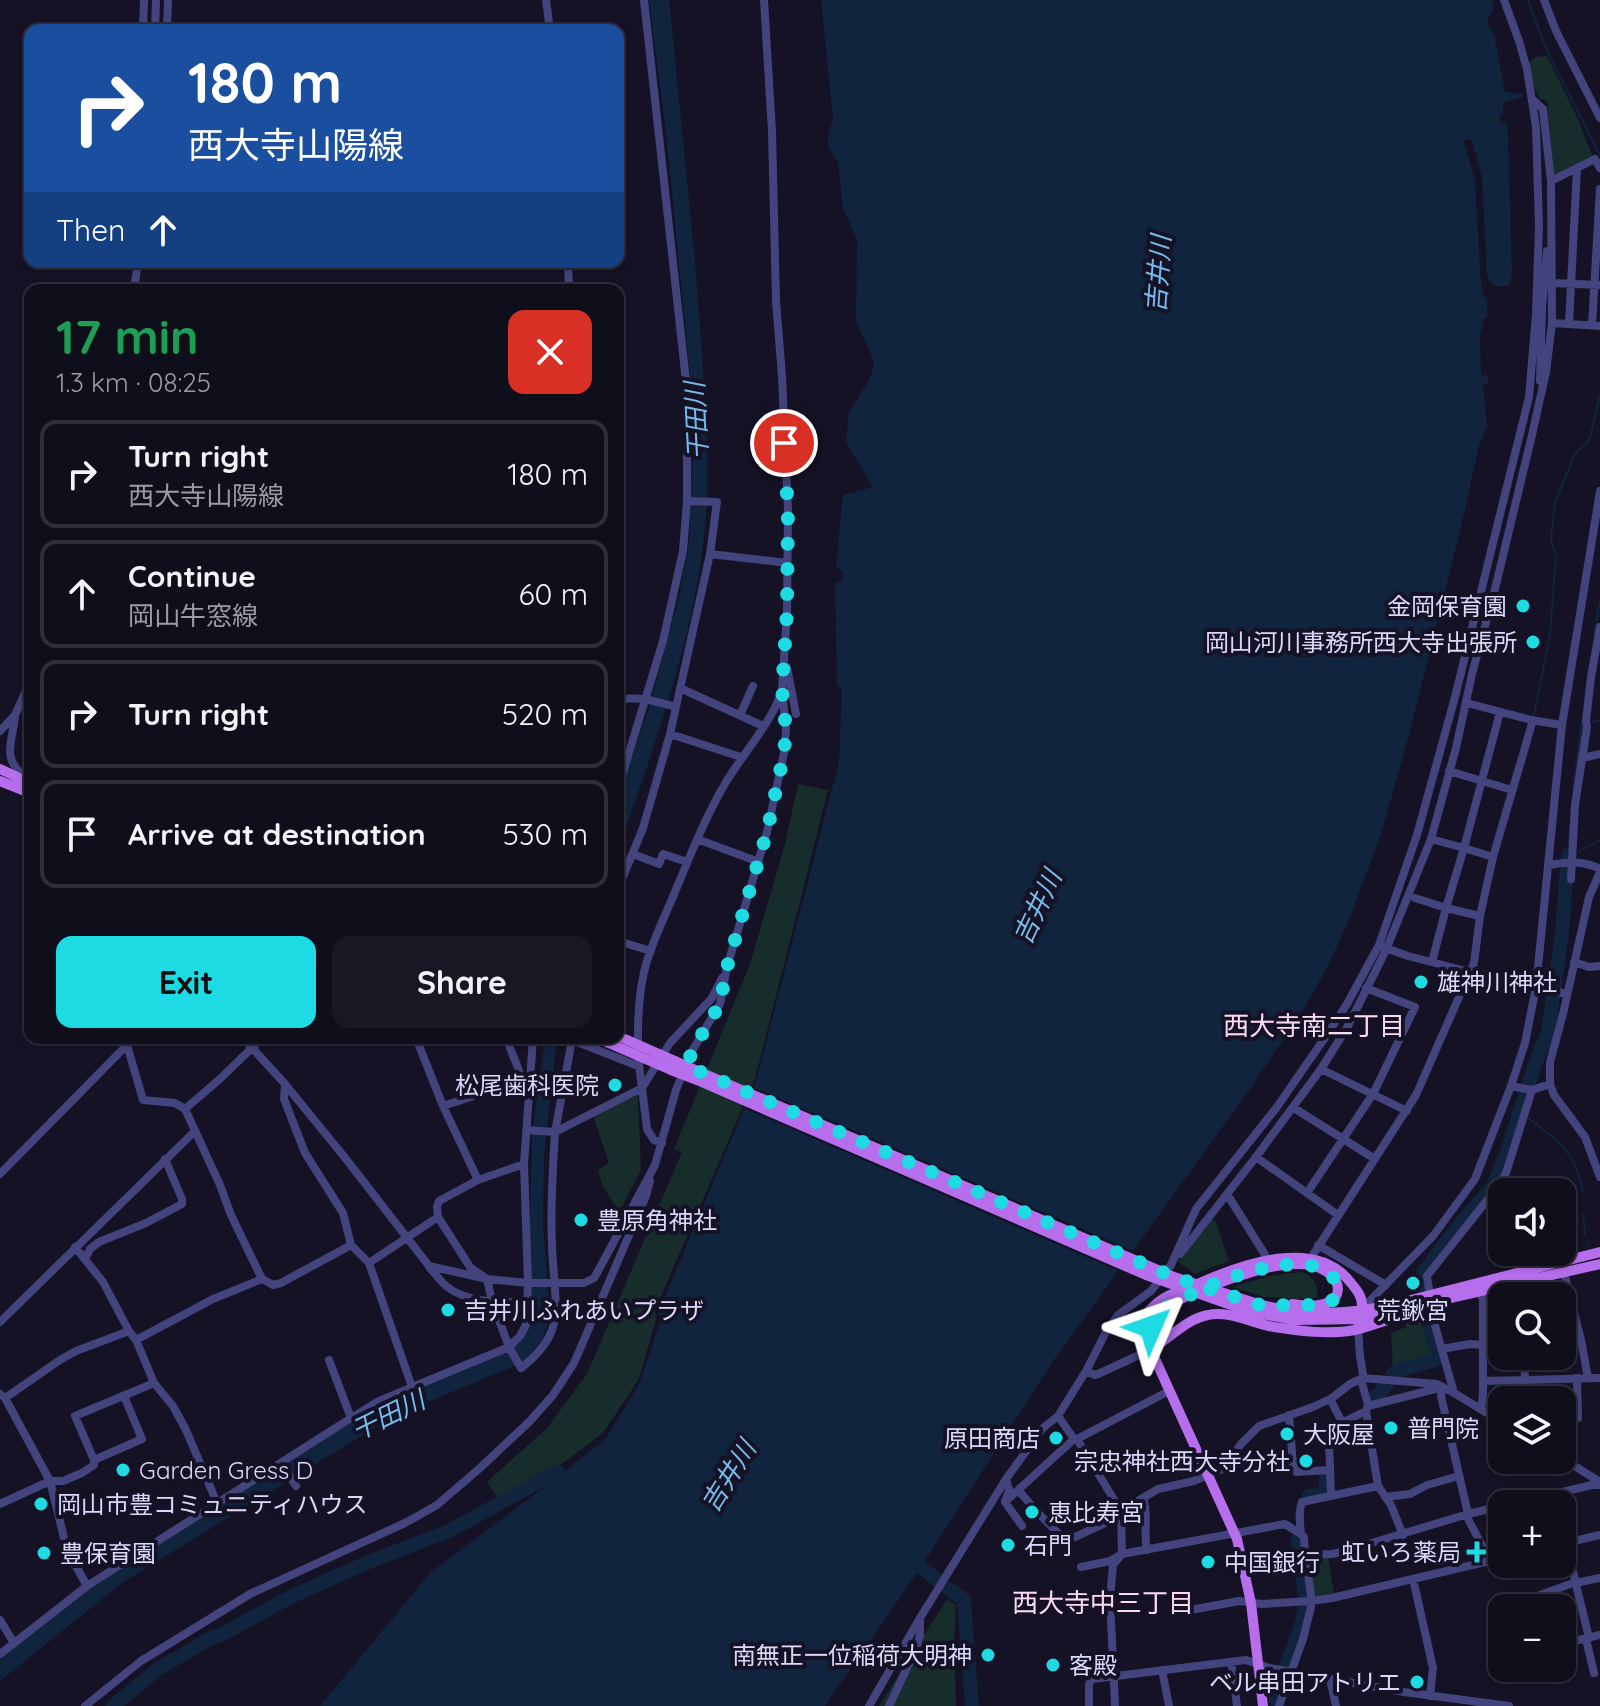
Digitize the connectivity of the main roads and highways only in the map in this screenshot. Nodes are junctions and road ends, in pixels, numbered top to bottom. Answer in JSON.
{"nodes":[{"id":1,"x":0,"y":769,"type":"edge"},
{"id":2,"x":24,"y":779,"type":"edge"},
{"id":3,"x":0,"y":781,"type":"edge"},
{"id":4,"x":24,"y":791,"type":"edge"},
{"id":5,"x":624,"y":1039,"type":"edge"},
{"id":6,"x":614,"y":1044,"type":"edge"},
{"id":7,"x":673,"y":1065,"type":"junction"},
{"id":8,"x":1600,"y":1252,"type":"edge"},
{"id":9,"x":1600,"y":1264,"type":"edge"},
{"id":10,"x":1504,"y":1282,"type":"joint"},
{"id":11,"x":1488,"y":1287,"type":"edge"},
{"id":12,"x":1488,"y":1289,"type":"edge"},
{"id":13,"x":1430,"y":1303,"type":"junction"},
{"id":14,"x":1253,"y":1307,"type":"junction"},
{"id":15,"x":1270,"y":1307,"type":"junction"},
{"id":16,"x":1359,"y":1320,"type":"junction"},
{"id":17,"x":1150,"y":1350,"type":"junction"},
{"id":18,"x":1263,"y":1706,"type":"edge"}],
"edges":[{"from":1,"to":2,"type":"main road"},
{"from":3,"to":4,"type":"main road"},
{"from":5,"to":7,"type":"main road","bridge":true},
{"from":6,"to":7,"type":"main road","bridge":true},
{"from":7,"to":14,"type":"main road","bridge":true},
{"from":8,"to":10,"type":"main road"},
{"from":9,"to":10,"type":"main road"},
{"from":11,"to":13,"type":"main road"},
{"from":12,"to":13,"type":"main road"},
{"from":13,"to":16,"type":"main road"},
{"from":13,"to":16,"type":"main road"},
{"from":14,"to":15,"type":"main road"},
{"from":14,"to":16,"type":"main road"},
{"from":15,"to":16,"type":"main road"},
{"from":15,"to":17,"type":"main road"},
{"from":16,"to":17,"type":"main road"},
{"from":16,"to":17,"type":"main road"},
{"from":17,"to":18,"type":"main road"}]}
